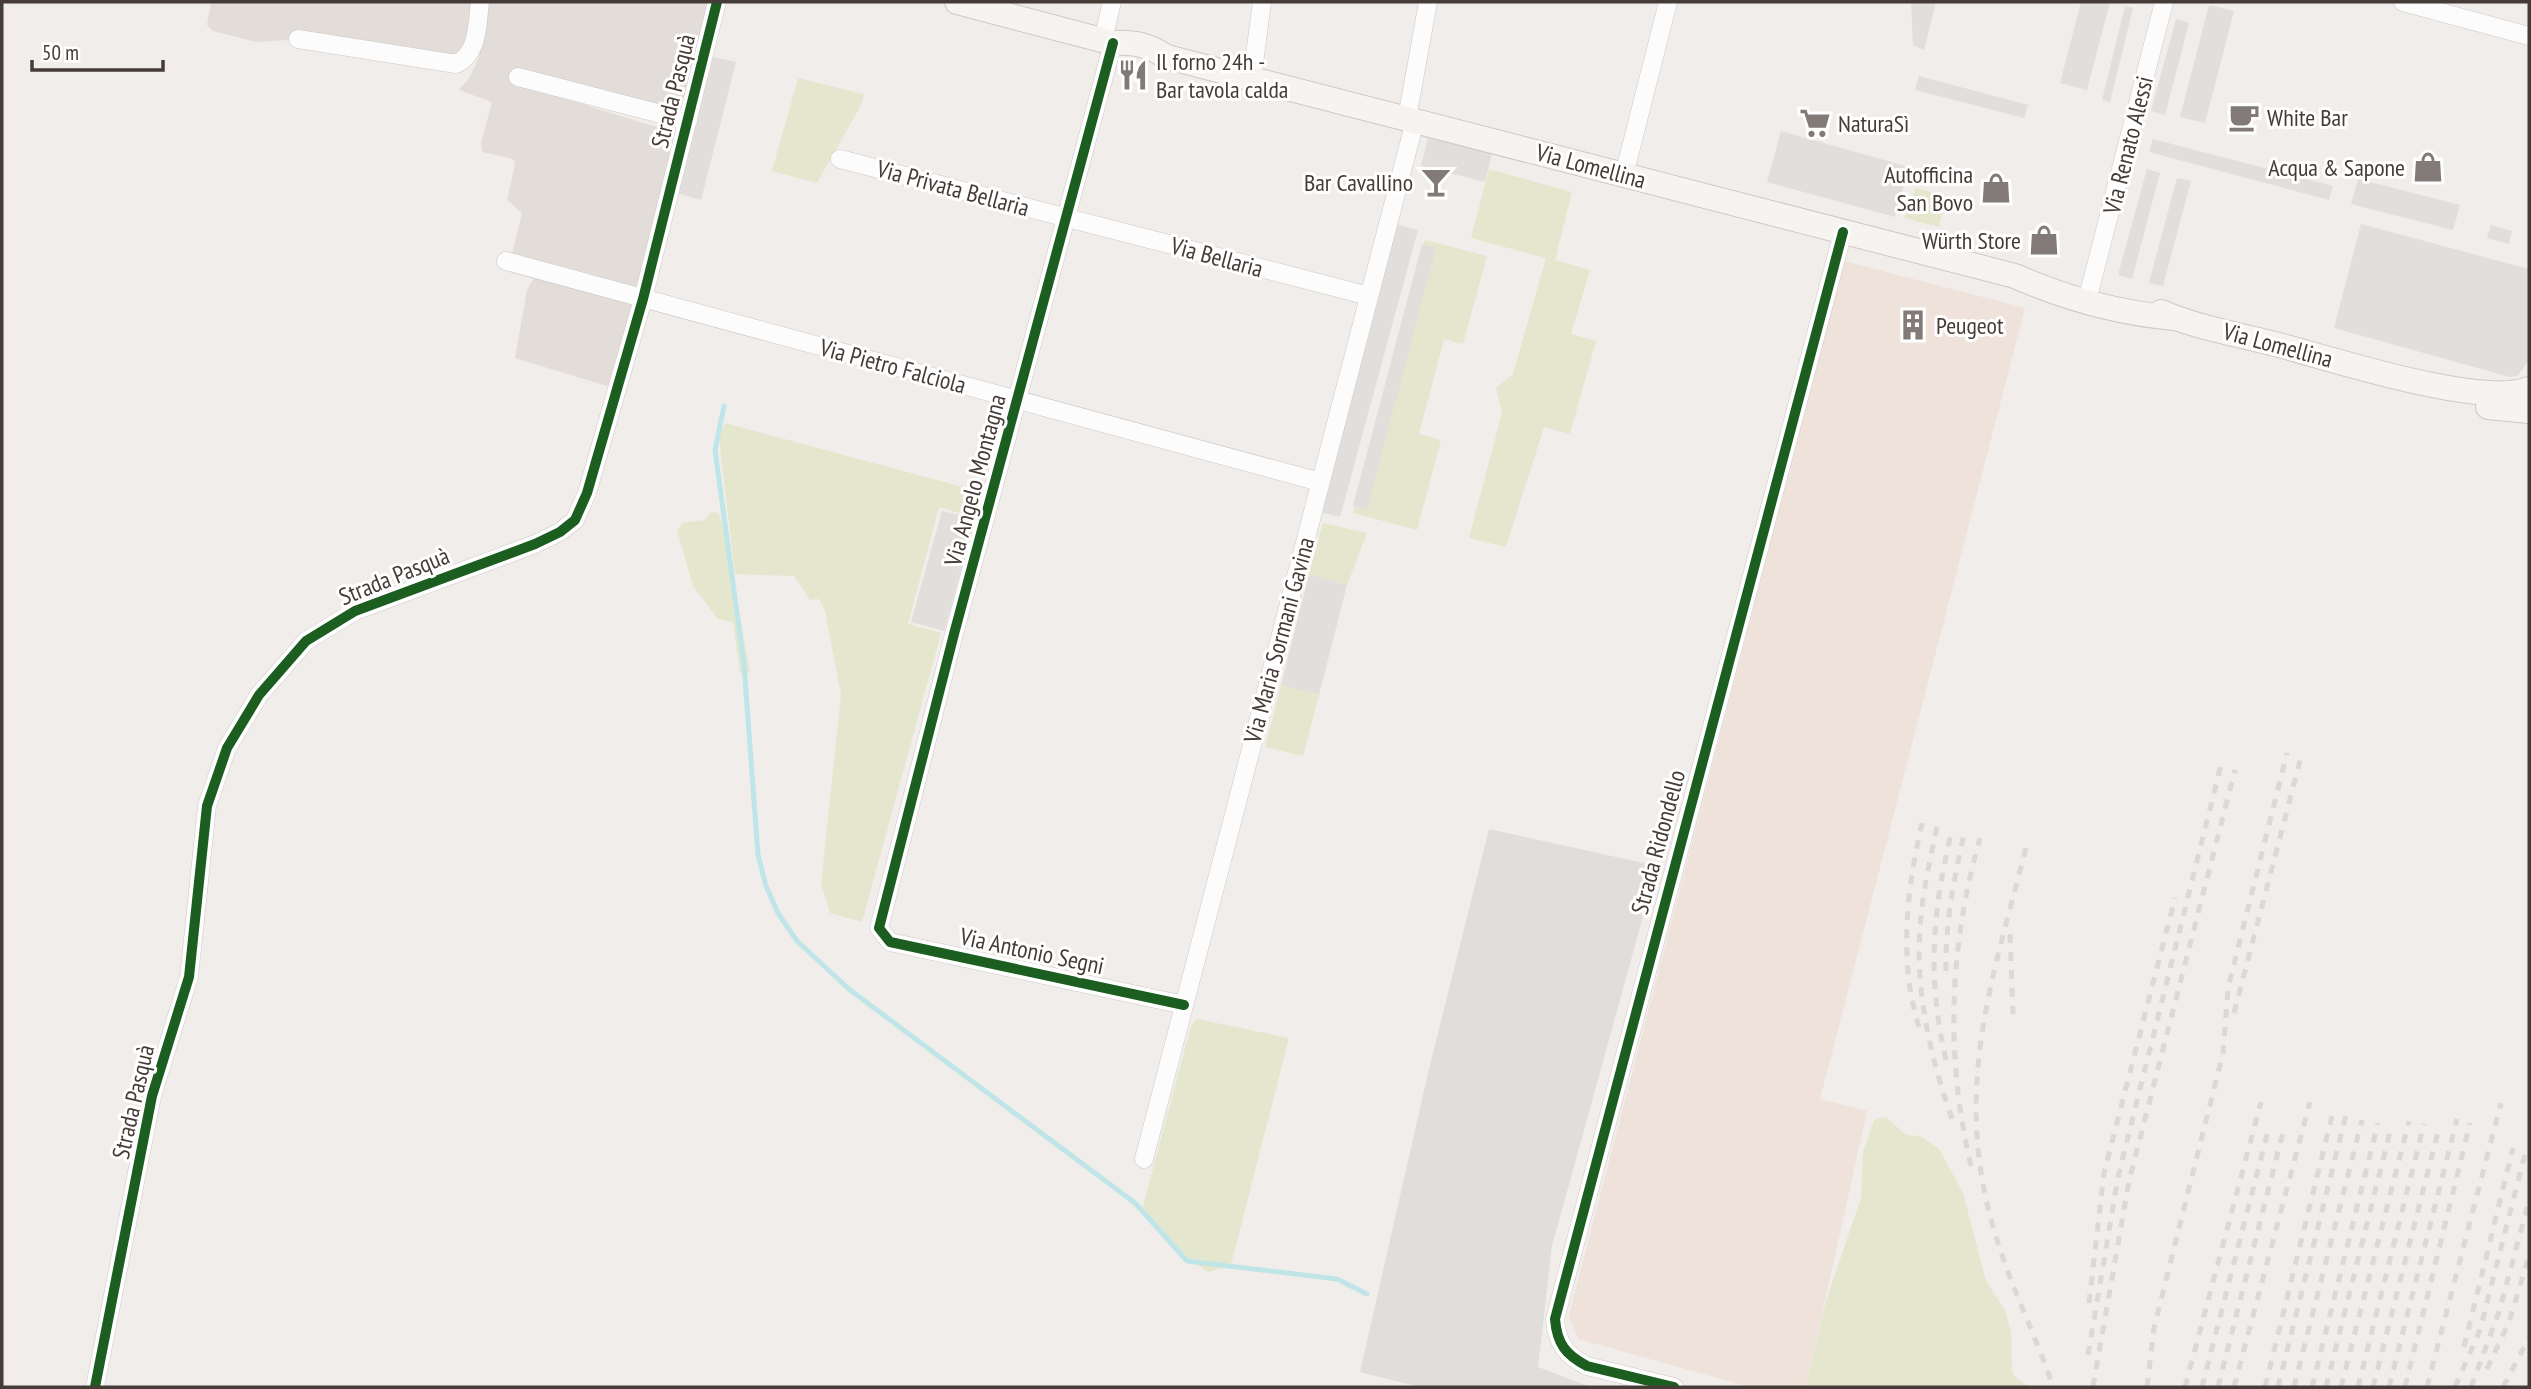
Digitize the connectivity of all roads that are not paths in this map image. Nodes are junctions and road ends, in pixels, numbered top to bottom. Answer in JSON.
{"nodes":[{"id":1,"x":480,"y":2,"type":"edge"},
{"id":2,"x":718,"y":2,"type":"edge"},
{"id":3,"x":957,"y":2,"type":"edge"},
{"id":4,"x":1112,"y":2,"type":"edge"},
{"id":5,"x":1262,"y":2,"type":"edge"},
{"id":6,"x":1429,"y":2,"type":"edge"},
{"id":7,"x":1668,"y":2,"type":"edge"},
{"id":8,"x":2164,"y":2,"type":"edge"},
{"id":9,"x":2403,"y":2,"type":"edge"},
{"id":10,"x":2529,"y":36,"type":"edge"},
{"id":11,"x":298,"y":39,"type":"dead end"},
{"id":12,"x":1110,"y":42,"type":"junction"},
{"id":13,"x":517,"y":77,"type":"dead end"},
{"id":14,"x":1252,"y":78,"type":"junction"},
{"id":15,"x":1411,"y":120,"type":"junction"},
{"id":16,"x":688,"y":121,"type":"junction"},
{"id":17,"x":840,"y":159,"type":"dead end"},
{"id":18,"x":1624,"y":175,"type":"junction"},
{"id":19,"x":1066,"y":217,"type":"junction"},
{"id":20,"x":1843,"y":232,"type":"junction"},
{"id":21,"x":506,"y":261,"type":"dead end"},
{"id":22,"x":2015,"y":276,"type":"junction"},
{"id":23,"x":2090,"y":289,"type":"junction"},
{"id":24,"x":1369,"y":296,"type":"junction"},
{"id":25,"x":643,"y":299,"type":"junction"},
{"id":26,"x":2174,"y":318,"type":"junction"},
{"id":27,"x":2381,"y":372,"type":"junction"},
{"id":28,"x":2529,"y":389,"type":"edge"},
{"id":29,"x":1019,"y":400,"type":"junction"},
{"id":30,"x":2529,"y":411,"type":"edge"},
{"id":31,"x":1320,"y":482,"type":"junction"},
{"id":32,"x":879,"y":928,"type":"joint"},
{"id":33,"x":1184,"y":1005,"type":"junction"},
{"id":34,"x":1144,"y":1158,"type":"dead end"},
{"id":35,"x":95,"y":1387,"type":"edge"},
{"id":36,"x":1674,"y":1387,"type":"edge"}],
"edges":[{"from":1,"to":11,"type":"street"},
{"from":2,"to":16,"type":"street","name":"Strada Pasquà"},
{"from":3,"to":12,"type":"main road","name":"Via Lomellina"},
{"from":4,"to":12,"type":"street","name":"Via Angelo Montagna"},
{"from":5,"to":14,"type":"street"},
{"from":6,"to":15,"type":"street","name":"Via Maria Sormani Gavina"},
{"from":7,"to":18,"type":"street"},
{"from":8,"to":23,"type":"street","name":"Via Renato Alessi"},
{"from":9,"to":10,"type":"street"},
{"from":12,"to":14,"type":"main road","name":"Via Lomellina"},
{"from":12,"to":19,"type":"street","name":"Via Angelo Montagna"},
{"from":13,"to":16,"type":"street"},
{"from":14,"to":15,"type":"main road","name":"Via Lomellina"},
{"from":15,"to":18,"type":"main road","name":"Via Lomellina"},
{"from":15,"to":24,"type":"street","name":"Via Maria Sormani Gavina"},
{"from":16,"to":25,"type":"street","name":"Strada Pasquà"},
{"from":17,"to":19,"type":"street","name":"Via Privata Bellaria"},
{"from":18,"to":20,"type":"main road","name":"Via Lomellina"},
{"from":19,"to":24,"type":"street","name":"Via Bellaria"},
{"from":19,"to":29,"type":"street","name":"Via Angelo Montagna"},
{"from":20,"to":22,"type":"main road","name":"Via Lomellina"},
{"from":20,"to":36,"type":"street","name":"Strada Ridondello"},
{"from":21,"to":25,"type":"street","name":"Via Pietro Falciola"},
{"from":22,"to":23,"type":"main road","name":"Via Lomellina"},
{"from":22,"to":26,"type":"main road","name":"Via Lomellina"},
{"from":23,"to":26,"type":"main road","name":"Via Lomellina"},
{"from":24,"to":31,"type":"street","name":"Via Maria Sormani Gavina"},
{"from":25,"to":29,"type":"street","name":"Via Pietro Falciola"},
{"from":25,"to":35,"type":"street","name":"Strada Pasquà"},
{"from":26,"to":27,"type":"main road","name":"Via Lomellina"},
{"from":27,"to":28,"type":"main road","name":"Via Lomellina"},
{"from":27,"to":30,"type":"main road","name":"Via Lomellina"},
{"from":29,"to":31,"type":"street","name":"Via Pietro Falciola"},
{"from":29,"to":32,"type":"street","name":"Via Angelo Montagna"},
{"from":31,"to":33,"type":"street","name":"Via Maria Sormani Gavina"},
{"from":32,"to":33,"type":"street","name":"Via Antonio Segni"},
{"from":33,"to":34,"type":"street","name":"Via Maria Sormani Gavina"}]}
